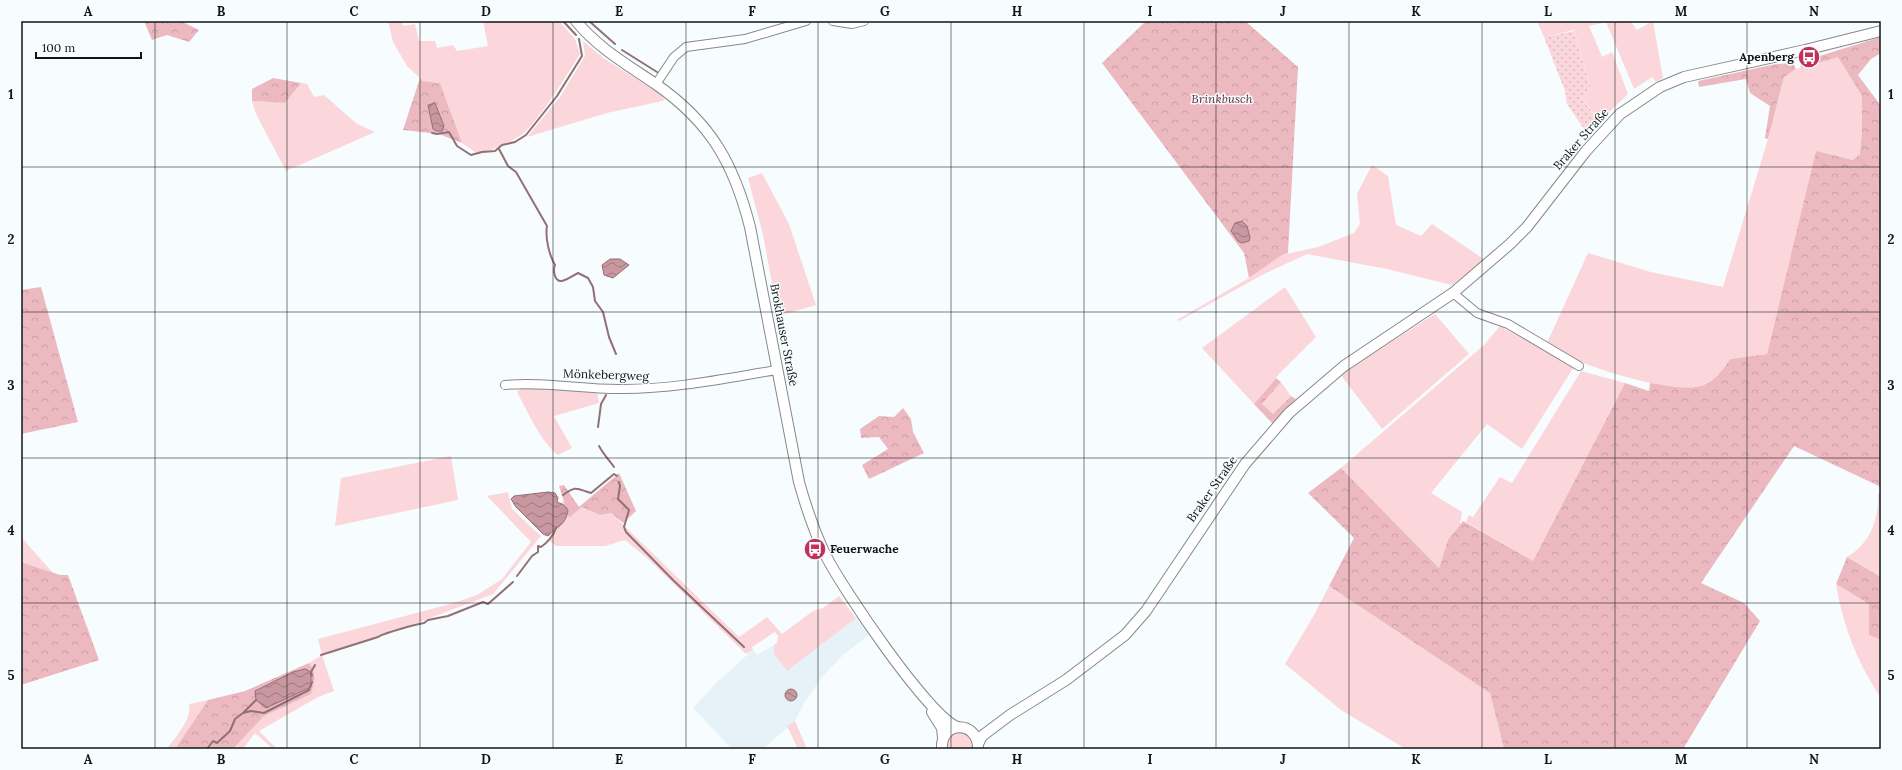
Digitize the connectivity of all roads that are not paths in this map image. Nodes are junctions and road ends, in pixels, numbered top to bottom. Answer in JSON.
{"nodes":[{"id":1,"x":576,"y":21,"type":"edge"},
{"id":2,"x":806,"y":21,"type":"edge"},
{"id":3,"x":833,"y":21,"type":"edge"},
{"id":4,"x":864,"y":21,"type":"edge"},
{"id":5,"x":1881,"y":30,"type":"edge"},
{"id":6,"x":656,"y":84,"type":"junction"},
{"id":7,"x":1453,"y":293,"type":"junction"},
{"id":8,"x":1579,"y":366,"type":"dead end"},
{"id":9,"x":777,"y":370,"type":"junction"},
{"id":10,"x":505,"y":385,"type":"dead end"},
{"id":11,"x":920,"y":692,"type":"junction"},
{"id":12,"x":1010,"y":715,"type":"junction"},
{"id":13,"x":958,"y":727,"type":"junction"},
{"id":14,"x":969,"y":730,"type":"junction"},
{"id":15,"x":943,"y":738,"type":"junction"},
{"id":16,"x":978,"y":747,"type":"edge"},
{"id":17,"x":942,"y":749,"type":"edge"}],
"edges":[{"from":1,"to":6,"type":"street","name":"Brokhauser Straße"},
{"from":2,"to":6,"type":"street"},
{"from":3,"to":4,"type":"street"},
{"from":5,"to":7,"type":"street","name":"Braker Straße"},
{"from":6,"to":9,"type":"street","name":"Brokhauser Straße"},
{"from":7,"to":8,"type":"street"},
{"from":7,"to":12,"type":"street","name":"Braker Straße"},
{"from":9,"to":10,"type":"street","name":"Mönkebergweg"},
{"from":9,"to":11,"type":"street","name":"Brokhauser Straße"},
{"from":11,"to":13,"type":"street","name":"Brokhauser Straße"},
{"from":11,"to":15,"type":"street","name":"Brokhauser Straße"},
{"from":12,"to":14,"type":"street","name":"Braker Straße"},
{"from":12,"to":16,"type":"street","name":"Braker Straße"},
{"from":13,"to":14,"type":"street","name":"Brokhauser Straße"},
{"from":13,"to":15,"type":"street"},
{"from":14,"to":16,"type":"street"},
{"from":15,"to":17,"type":"street"}]}
